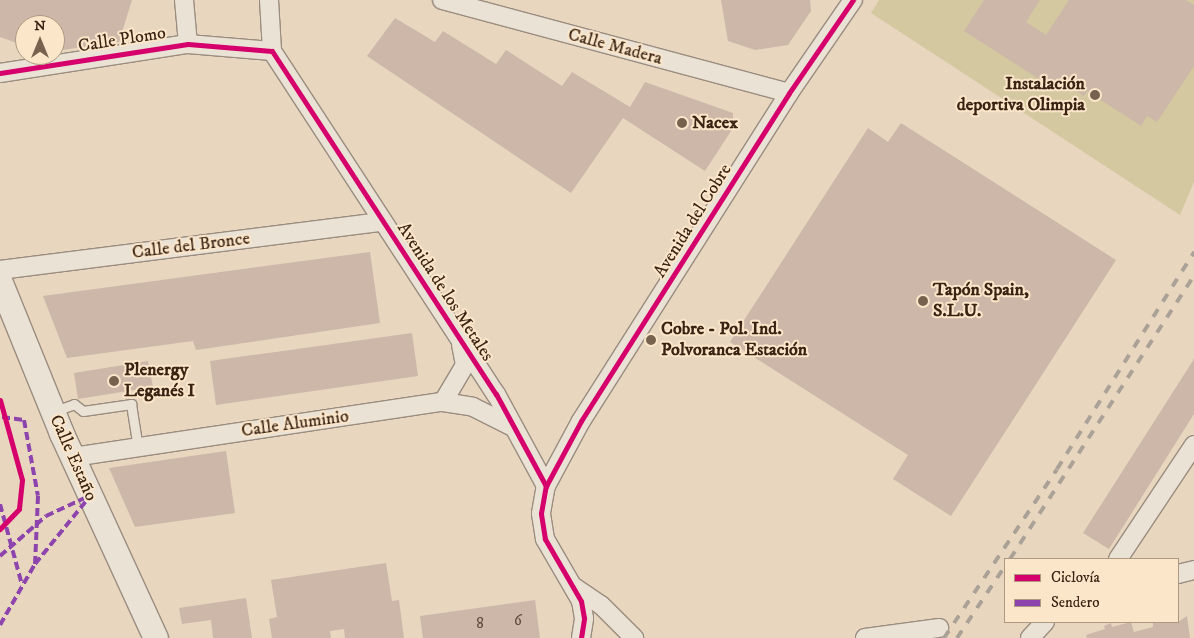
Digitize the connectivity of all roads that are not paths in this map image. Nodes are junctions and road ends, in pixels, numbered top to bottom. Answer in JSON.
{"nodes":[{"id":1,"x":184,"y":0,"type":"edge"},
{"id":2,"x":269,"y":0,"type":"edge"},
{"id":3,"x":442,"y":0,"type":"edge"},
{"id":4,"x":853,"y":0,"type":"edge"},
{"id":5,"x":188,"y":44,"type":"junction"},
{"id":6,"x":272,"y":51,"type":"junction"},
{"id":7,"x":0,"y":73,"type":"edge"},
{"id":8,"x":789,"y":93,"type":"junction"},
{"id":9,"x":382,"y":222,"type":"junction"},
{"id":10,"x":0,"y":270,"type":"edge"},
{"id":11,"x":0,"y":280,"type":"edge"},
{"id":12,"x":460,"y":340,"type":"junction"},
{"id":13,"x":444,"y":402,"type":"junction"},
{"id":14,"x":53,"y":412,"type":"junction"},
{"id":15,"x":513,"y":427,"type":"junction"},
{"id":16,"x":1194,"y":445,"type":"edge"},
{"id":17,"x":138,"y":448,"type":"junction"},
{"id":18,"x":73,"y":458,"type":"junction"},
{"id":19,"x":546,"y":486,"type":"junction"},
{"id":20,"x":1119,"y":558,"type":"edge"},
{"id":21,"x":572,"y":585,"type":"junction"},
{"id":22,"x":1045,"y":623,"type":"edge"},
{"id":23,"x":939,"y":628,"type":"dead end"},
{"id":24,"x":154,"y":636,"type":"edge"},
{"id":25,"x":581,"y":638,"type":"edge"},
{"id":26,"x":634,"y":638,"type":"edge"},
{"id":27,"x":865,"y":638,"type":"edge"},
{"id":28,"x":1030,"y":638,"type":"edge"}],
"edges":[{"from":1,"to":5,"type":"street"},
{"from":2,"to":6,"type":"street"},
{"from":3,"to":8,"type":"street","name":"Calle Madera"},
{"from":4,"to":8,"type":"street","name":"Avenida del Cobre"},
{"from":5,"to":6,"type":"street"},
{"from":5,"to":7,"type":"street","name":"Calle Plomo"},
{"from":6,"to":9,"type":"street","name":"Avenida de los Metales"},
{"from":8,"to":19,"type":"street","name":"Avenida del Cobre"},
{"from":9,"to":10,"type":"street","name":"Calle del Bronce"},
{"from":9,"to":12,"type":"street","name":"Avenida de los Metales"},
{"from":11,"to":14,"type":"main road","name":"Calle Estaño"},
{"from":12,"to":13,"type":"street"},
{"from":12,"to":15,"type":"street","name":"Avenida de los Metales"},
{"from":13,"to":15,"type":"street","name":"Calle Aluminio"},
{"from":13,"to":17,"type":"street","name":"Calle Aluminio"},
{"from":14,"to":17,"type":"lane"},
{"from":14,"to":18,"type":"main road","name":"Calle Estaño"},
{"from":15,"to":19,"type":"street","name":"Avenida de los Metales"},
{"from":16,"to":20,"type":"street"},
{"from":17,"to":18,"type":"street","name":"Calle Aluminio"},
{"from":18,"to":24,"type":"main road","name":"Calle Estaño"},
{"from":19,"to":21,"type":"street"},
{"from":21,"to":25,"type":"street"},
{"from":21,"to":26,"type":"street"},
{"from":22,"to":28,"type":"street"},
{"from":23,"to":27,"type":"street"}]}
